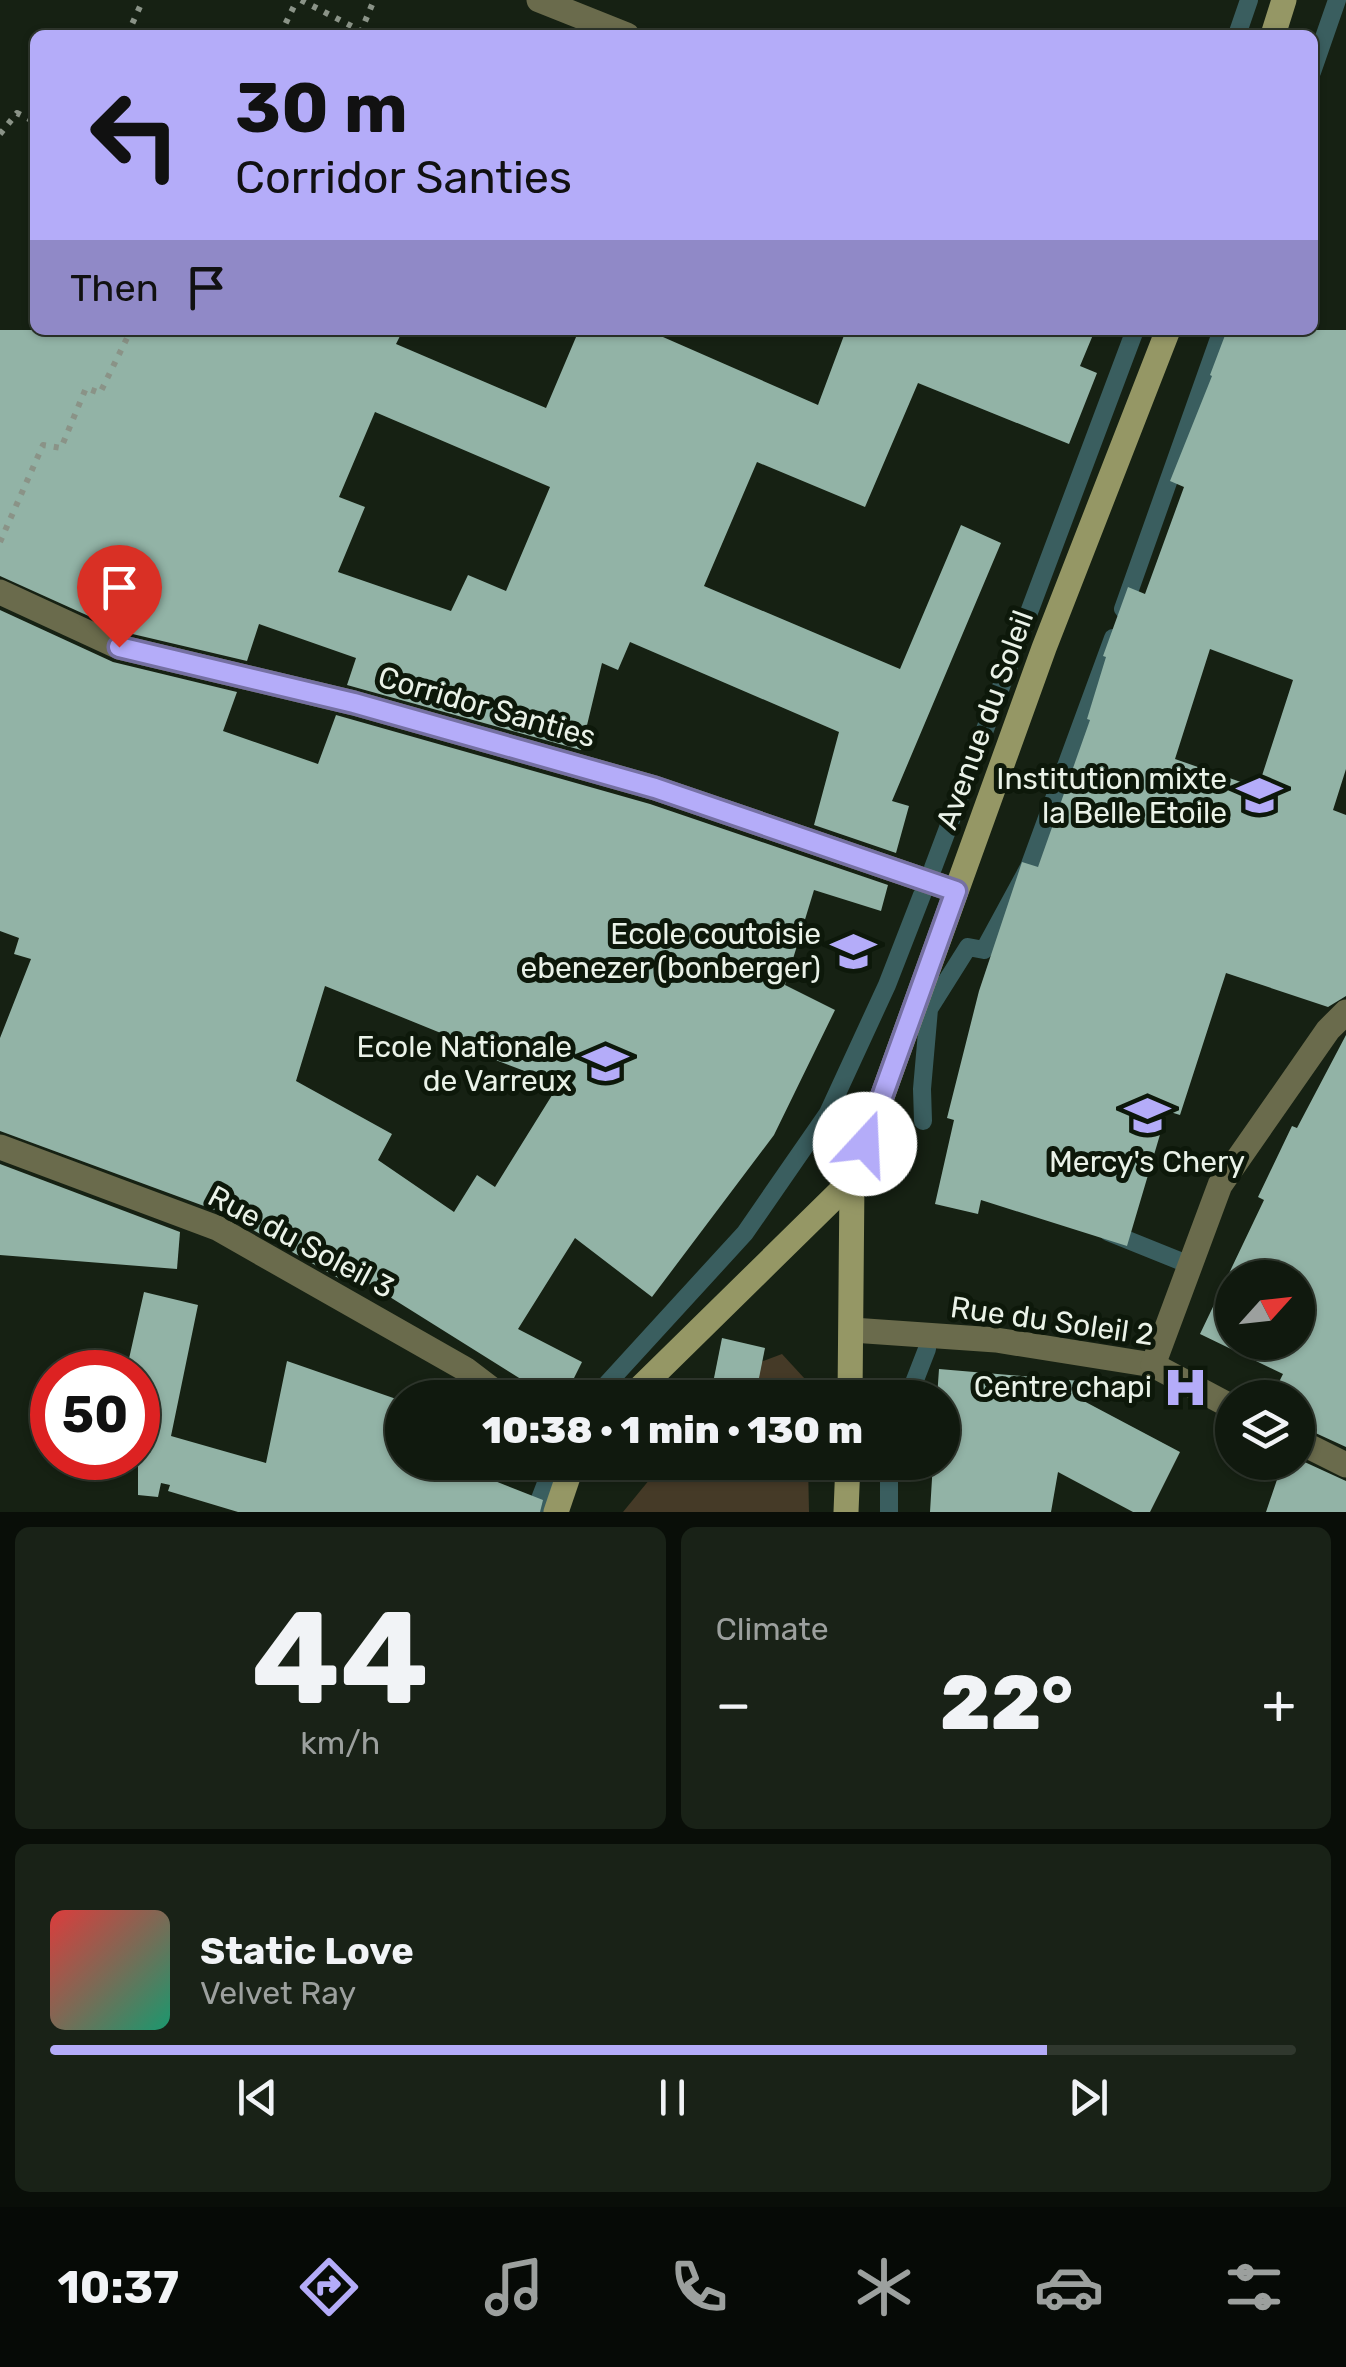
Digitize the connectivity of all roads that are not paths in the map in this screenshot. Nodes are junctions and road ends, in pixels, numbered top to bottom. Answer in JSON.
{"nodes":[{"id":1,"x":540,"y":0,"type":"edge"},
{"id":2,"x":1284,"y":0,"type":"edge"},
{"id":3,"x":615,"y":30,"type":"edge"},
{"id":4,"x":1275,"y":30,"type":"edge"},
{"id":5,"x":1166,"y":335,"type":"edge"},
{"id":6,"x":0,"y":592,"type":"edge"},
{"id":7,"x":956,"y":891,"type":"junction"},
{"id":8,"x":1346,"y":1012,"type":"edge"},
{"id":9,"x":0,"y":1147,"type":"edge"},
{"id":10,"x":852,"y":1180,"type":"junction"},
{"id":11,"x":852,"y":1330,"type":"junction"},
{"id":12,"x":1153,"y":1365,"type":"junction"},
{"id":13,"x":479,"y":1380,"type":"edge"},
{"id":14,"x":648,"y":1380,"type":"edge"},
{"id":15,"x":851,"y":1380,"type":"edge"},
{"id":16,"x":1215,"y":1398,"type":"edge"},
{"id":17,"x":1315,"y":1450,"type":"edge"},
{"id":18,"x":1346,"y":1465,"type":"edge"},
{"id":19,"x":567,"y":1480,"type":"edge"},
{"id":20,"x":847,"y":1480,"type":"edge"},
{"id":21,"x":556,"y":1512,"type":"edge"},
{"id":22,"x":846,"y":1512,"type":"edge"}],
"edges":[{"from":1,"to":3,"type":"street"},
{"from":2,"to":4,"type":"main road"},
{"from":5,"to":7,"type":"main road","name":"Avenue du Soleil"},
{"from":6,"to":7,"type":"street","name":"Corridor Santies"},
{"from":7,"to":10,"type":"main road","name":"Avenue du Soleil"},
{"from":8,"to":12,"type":"street"},
{"from":9,"to":13,"type":"street","name":"Rue du Soleil 3"},
{"from":10,"to":11,"type":"main road"},
{"from":10,"to":14,"type":"main road","name":"Avenue du Soleil"},
{"from":11,"to":12,"type":"street","name":"Rue du Soleil 2"},
{"from":11,"to":15,"type":"main road"},
{"from":12,"to":16,"type":"street","name":"Rue du Soleil 2"},
{"from":17,"to":18,"type":"street"},
{"from":19,"to":21,"type":"main road"},
{"from":20,"to":22,"type":"main road"}]}
